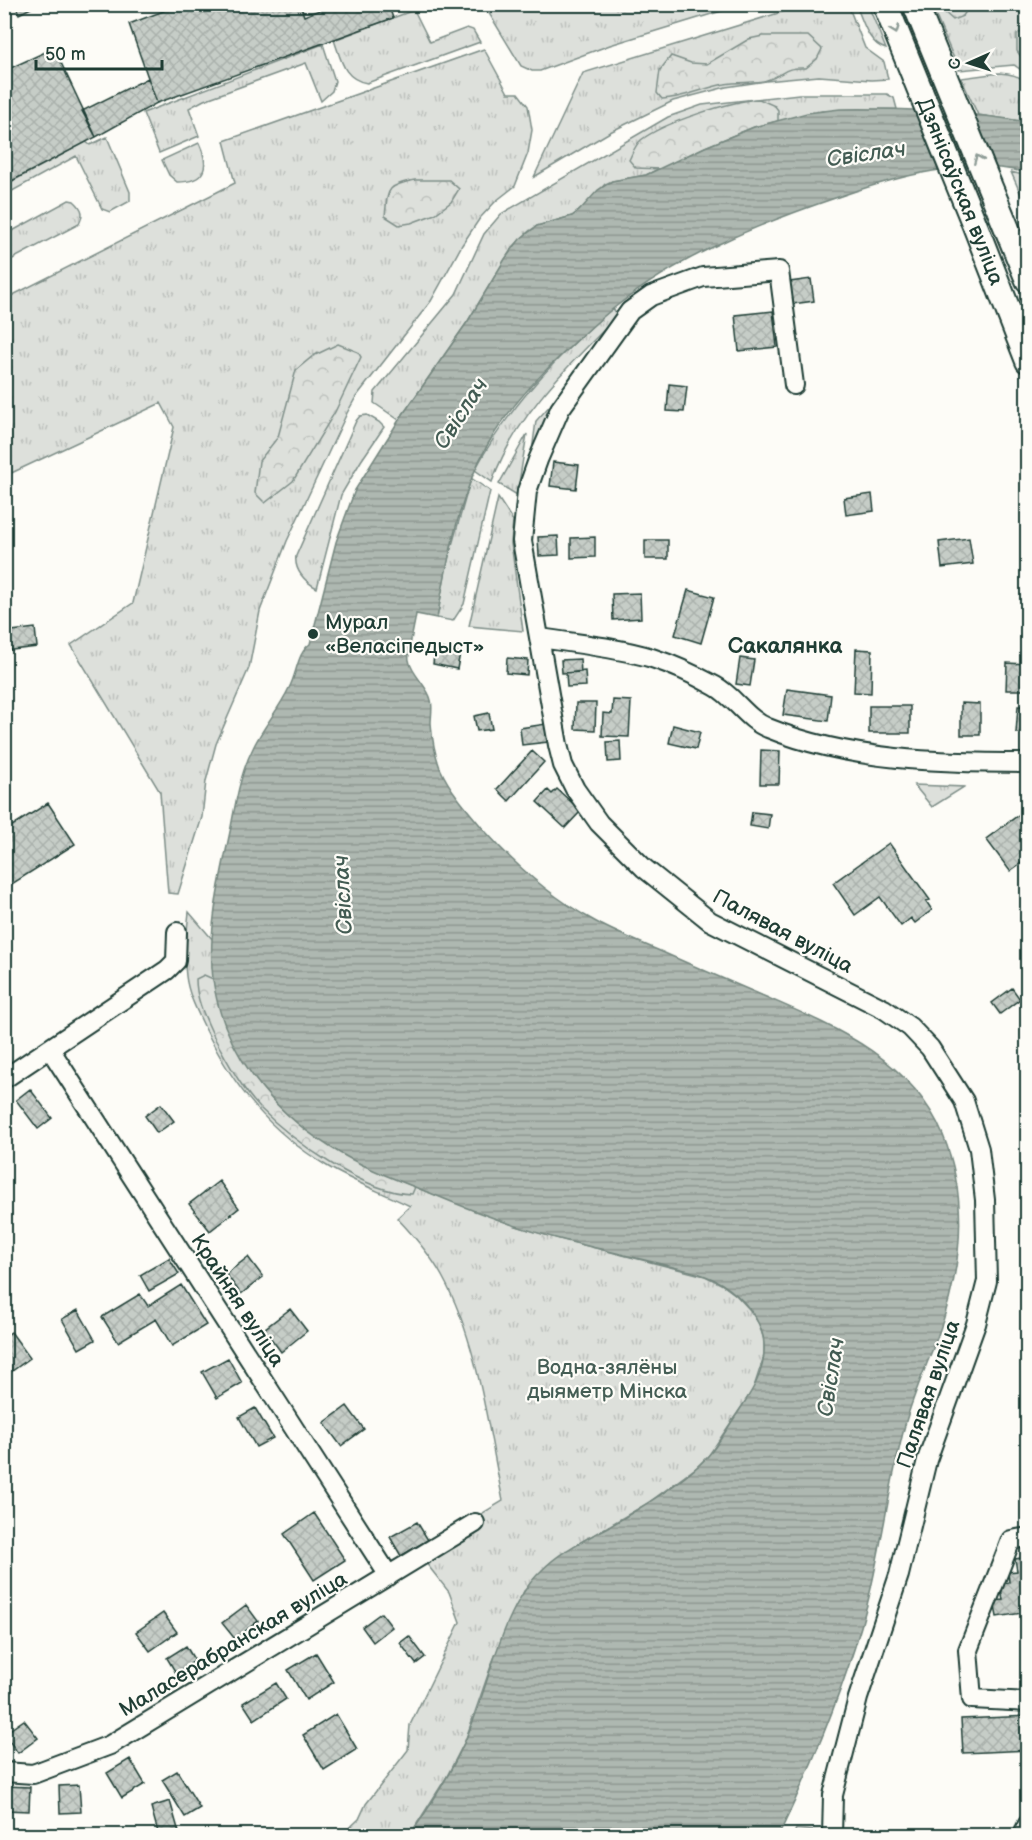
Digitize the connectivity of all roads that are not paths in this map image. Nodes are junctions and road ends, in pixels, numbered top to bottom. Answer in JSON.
{"nodes":[{"id":1,"x":885,"y":4,"type":"edge"},
{"id":2,"x":915,"y":4,"type":"edge"},
{"id":3,"x":1028,"y":280,"type":"edge"},
{"id":4,"x":1028,"y":361,"type":"edge"},
{"id":5,"x":794,"y":385,"type":"dead end"},
{"id":6,"x":540,"y":638,"type":"junction"},
{"id":7,"x":1028,"y":764,"type":"edge"},
{"id":8,"x":177,"y":932,"type":"dead end"},
{"id":9,"x":50,"y":1049,"type":"junction"},
{"id":10,"x":4,"y":1079,"type":"edge"},
{"id":11,"x":475,"y":1524,"type":"dead end"},
{"id":12,"x":1028,"y":1537,"type":"edge"},
{"id":13,"x":389,"y":1576,"type":"junction"},
{"id":14,"x":1028,"y":1702,"type":"edge"},
{"id":15,"x":4,"y":1773,"type":"edge"},
{"id":16,"x":1028,"y":1824,"type":"edge"},
{"id":17,"x":832,"y":1836,"type":"edge"},
{"id":18,"x":1022,"y":1836,"type":"edge"}],
"edges":[{"from":1,"to":4,"type":"main road","name":"Дзянісаўская вуліца","one_way":true},
{"from":3,"to":2,"type":"main road","name":"Дзянісаўская вуліца","one_way":true},
{"from":5,"to":6,"type":"street","name":"Палявая вуліца"},
{"from":6,"to":7,"type":"street"},
{"from":6,"to":17,"type":"street","name":"Палявая вуліца"},
{"from":8,"to":9,"type":"street"},
{"from":9,"to":10,"type":"street"},
{"from":9,"to":13,"type":"street","name":"Крайняя вуліца"},
{"from":11,"to":13,"type":"street","name":"Маласерабранская вуліца"},
{"from":12,"to":14,"type":"street"},
{"from":13,"to":15,"type":"street","name":"Маласерабранская вуліца"},
{"from":16,"to":18,"type":"street"}]}
